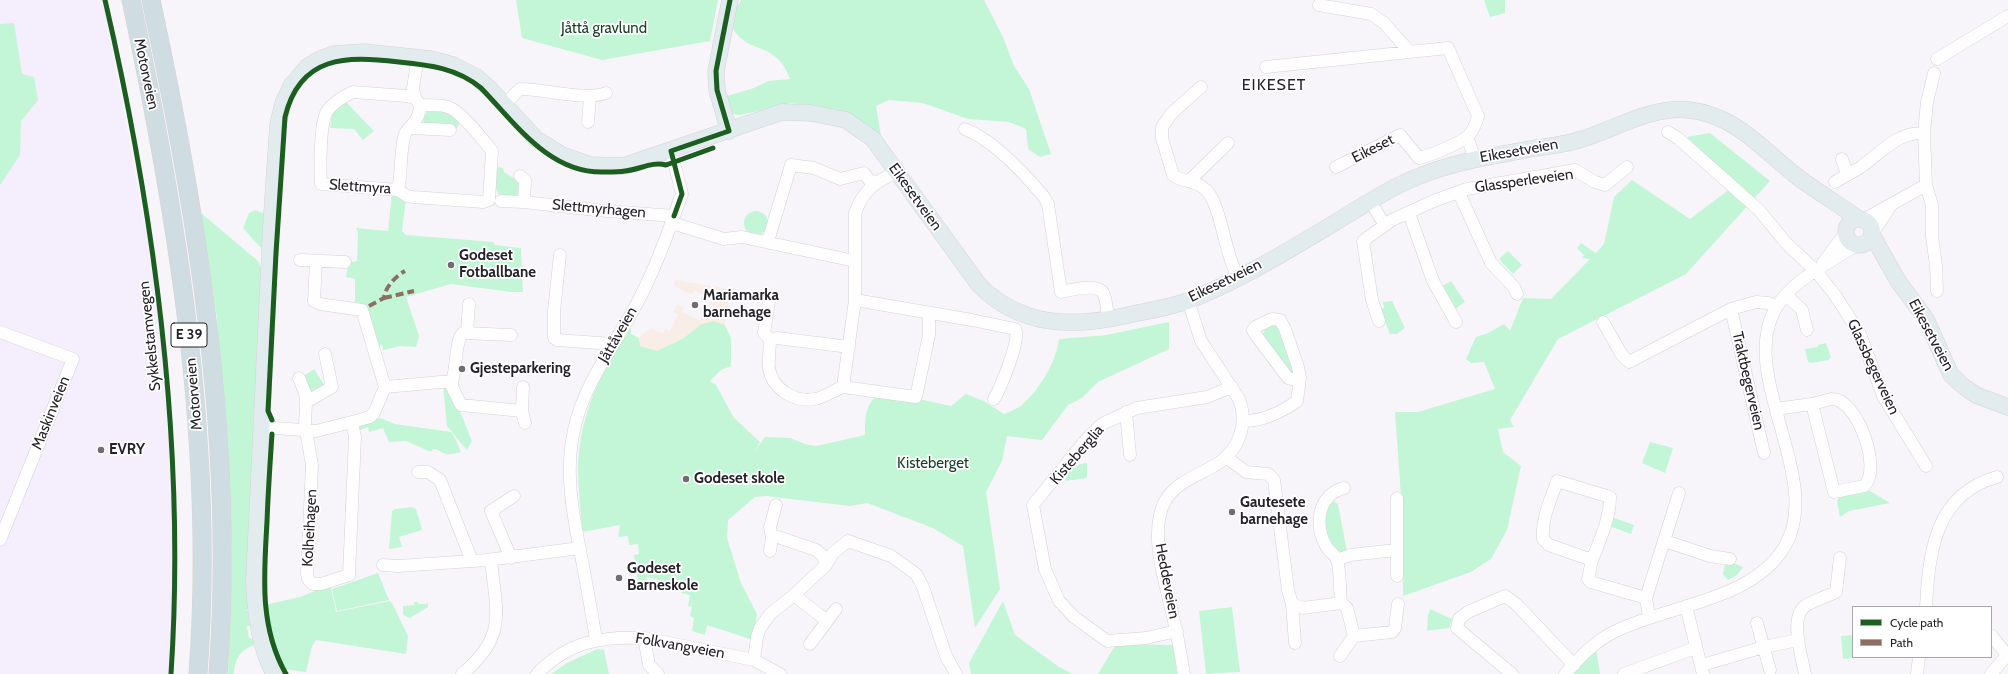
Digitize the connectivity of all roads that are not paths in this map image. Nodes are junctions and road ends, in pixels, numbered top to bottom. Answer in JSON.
{"nodes":[{"id":1,"x":131,"y":0,"type":"edge"},
{"id":2,"x":151,"y":0,"type":"edge"},
{"id":3,"x":730,"y":0,"type":"edge"},
{"id":4,"x":1320,"y":6,"type":"dead end"},
{"id":5,"x":2008,"y":16,"type":"edge"},
{"id":6,"x":1409,"y":51,"type":"junction"},
{"id":7,"x":418,"y":57,"type":"junction"},
{"id":8,"x":1937,"y":59,"type":"dead end"},
{"id":9,"x":1266,"y":67,"type":"dead end"},
{"id":10,"x":1934,"y":73,"type":"dead end"},
{"id":11,"x":1201,"y":87,"type":"dead end"},
{"id":12,"x":606,"y":93,"type":"dead end"},
{"id":13,"x":590,"y":97,"type":"junction"},
{"id":14,"x":417,"y":102,"type":"junction"},
{"id":15,"x":505,"y":104,"type":"junction"},
{"id":16,"x":588,"y":122,"type":"dead end"},
{"id":17,"x":411,"y":128,"type":"junction"},
{"id":18,"x":965,"y":129,"type":"dead end"},
{"id":19,"x":450,"y":130,"type":"dead end"},
{"id":20,"x":729,"y":131,"type":"junction"},
{"id":21,"x":1668,"y":132,"type":"dead end"},
{"id":22,"x":1924,"y":132,"type":"junction"},
{"id":23,"x":1467,"y":137,"type":"junction"},
{"id":24,"x":1228,"y":143,"type":"dead end"},
{"id":25,"x":671,"y":151,"type":"junction"},
{"id":26,"x":1475,"y":159,"type":"junction"},
{"id":27,"x":1842,"y":159,"type":"dead end"},
{"id":28,"x":1627,"y":166,"type":"dead end"},
{"id":29,"x":1336,"y":167,"type":"dead end"},
{"id":30,"x":897,"y":172,"type":"junction"},
{"id":31,"x":1847,"y":174,"type":"junction"},
{"id":32,"x":520,"y":176,"type":"dead end"},
{"id":33,"x":1190,"y":180,"type":"junction"},
{"id":34,"x":875,"y":182,"type":"junction"},
{"id":35,"x":1835,"y":182,"type":"dead end"},
{"id":36,"x":1926,"y":185,"type":"junction"},
{"id":37,"x":398,"y":190,"type":"junction"},
{"id":38,"x":1459,"y":193,"type":"junction"},
{"id":39,"x":1820,"y":194,"type":"junction"},
{"id":40,"x":500,"y":201,"type":"dead end"},
{"id":41,"x":1370,"y":201,"type":"junction"},
{"id":42,"x":524,"y":202,"type":"junction"},
{"id":43,"x":1894,"y":202,"type":"junction"},
{"id":44,"x":1408,"y":213,"type":"junction"},
{"id":45,"x":673,"y":219,"type":"junction"},
{"id":46,"x":1861,"y":220,"type":"junction"},
{"id":47,"x":1384,"y":224,"type":"junction"},
{"id":48,"x":1846,"y":231,"type":"junction"},
{"id":49,"x":1872,"y":234,"type":"junction"},
{"id":50,"x":768,"y":241,"type":"junction"},
{"id":51,"x":1858,"y":245,"type":"junction"},
{"id":52,"x":560,"y":256,"type":"dead end"},
{"id":53,"x":300,"y":260,"type":"dead end"},
{"id":54,"x":855,"y":260,"type":"junction"},
{"id":55,"x":316,"y":262,"type":"junction"},
{"id":56,"x":345,"y":262,"type":"dead end"},
{"id":57,"x":1816,"y":271,"type":"junction"},
{"id":58,"x":1238,"y":277,"type":"junction"},
{"id":59,"x":1898,"y":281,"type":"junction"},
{"id":60,"x":1937,"y":291,"type":"dead end"},
{"id":61,"x":1517,"y":294,"type":"dead end"},
{"id":62,"x":1786,"y":295,"type":"junction"},
{"id":63,"x":856,"y":300,"type":"junction"},
{"id":64,"x":1188,"y":300,"type":"junction"},
{"id":65,"x":768,"y":301,"type":"dead end"},
{"id":66,"x":469,"y":304,"type":"dead end"},
{"id":67,"x":1777,"y":306,"type":"junction"},
{"id":68,"x":1732,"y":309,"type":"junction"},
{"id":69,"x":929,"y":313,"type":"junction"},
{"id":70,"x":1108,"y":320,"type":"junction"},
{"id":71,"x":1379,"y":321,"type":"dead end"},
{"id":72,"x":1456,"y":322,"type":"dead end"},
{"id":73,"x":1603,"y":322,"type":"dead end"},
{"id":74,"x":1807,"y":330,"type":"dead end"},
{"id":75,"x":0,"y":332,"type":"edge"},
{"id":76,"x":467,"y":332,"type":"junction"},
{"id":77,"x":511,"y":336,"type":"dead end"},
{"id":78,"x":770,"y":340,"type":"junction"},
{"id":79,"x":613,"y":344,"type":"junction"},
{"id":80,"x":849,"y":347,"type":"junction"},
{"id":81,"x":325,"y":354,"type":"dead end"},
{"id":82,"x":299,"y":378,"type":"dead end"},
{"id":83,"x":1300,"y":378,"type":"junction"},
{"id":84,"x":452,"y":381,"type":"junction"},
{"id":85,"x":385,"y":387,"type":"junction"},
{"id":86,"x":843,"y":387,"type":"junction"},
{"id":87,"x":1232,"y":387,"type":"junction"},
{"id":88,"x":523,"y":388,"type":"dead end"},
{"id":89,"x":994,"y":399,"type":"dead end"},
{"id":90,"x":306,"y":402,"type":"junction"},
{"id":91,"x":1812,"y":404,"type":"junction"},
{"id":92,"x":2008,"y":407,"type":"edge"},
{"id":93,"x":1776,"y":409,"type":"junction"},
{"id":94,"x":522,"y":411,"type":"junction"},
{"id":95,"x":1126,"y":412,"type":"junction"},
{"id":96,"x":1243,"y":421,"type":"junction"},
{"id":97,"x":352,"y":422,"type":"junction"},
{"id":98,"x":526,"y":423,"type":"dead end"},
{"id":99,"x":261,"y":426,"type":"junction"},
{"id":100,"x":306,"y":431,"type":"junction"},
{"id":101,"x":1764,"y":453,"type":"dead end"},
{"id":102,"x":1130,"y":455,"type":"dead end"},
{"id":103,"x":1227,"y":458,"type":"junction"},
{"id":104,"x":1926,"y":466,"type":"dead end"},
{"id":105,"x":418,"y":472,"type":"dead end"},
{"id":106,"x":1997,"y":477,"type":"dead end"},
{"id":107,"x":1344,"y":488,"type":"dead end"},
{"id":108,"x":1679,"y":493,"type":"dead end"},
{"id":109,"x":514,"y":496,"type":"dead end"},
{"id":110,"x":1397,"y":498,"type":"dead end"},
{"id":111,"x":776,"y":505,"type":"dead end"},
{"id":112,"x":772,"y":538,"type":"junction"},
{"id":113,"x":0,"y":540,"type":"edge"},
{"id":114,"x":1665,"y":542,"type":"junction"},
{"id":115,"x":580,"y":548,"type":"junction"},
{"id":116,"x":1396,"y":550,"type":"junction"},
{"id":117,"x":770,"y":552,"type":"dead end"},
{"id":118,"x":511,"y":558,"type":"junction"},
{"id":119,"x":1840,"y":558,"type":"dead end"},
{"id":120,"x":1730,"y":559,"type":"dead end"},
{"id":121,"x":491,"y":560,"type":"junction"},
{"id":122,"x":1337,"y":560,"type":"junction"},
{"id":123,"x":1592,"y":560,"type":"junction"},
{"id":124,"x":472,"y":561,"type":"junction"},
{"id":125,"x":383,"y":565,"type":"dead end"},
{"id":126,"x":826,"y":565,"type":"junction"},
{"id":127,"x":1397,"y":576,"type":"dead end"},
{"id":128,"x":794,"y":595,"type":"junction"},
{"id":129,"x":1646,"y":598,"type":"junction"},
{"id":130,"x":1341,"y":603,"type":"junction"},
{"id":131,"x":1292,"y":604,"type":"junction"},
{"id":132,"x":1398,"y":604,"type":"dead end"},
{"id":133,"x":1686,"y":606,"type":"junction"},
{"id":134,"x":1926,"y":606,"type":"edge"},
{"id":135,"x":836,"y":609,"type":"dead end"},
{"id":136,"x":1649,"y":617,"type":"junction"},
{"id":137,"x":827,"y":621,"type":"junction"},
{"id":138,"x":1757,"y":623,"type":"dead end"},
{"id":139,"x":1177,"y":631,"type":"junction"},
{"id":140,"x":1354,"y":636,"type":"junction"},
{"id":141,"x":1992,"y":636,"type":"edge"},
{"id":142,"x":644,"y":638,"type":"junction"},
{"id":143,"x":596,"y":640,"type":"junction"},
{"id":144,"x":1798,"y":640,"type":"junction"},
{"id":145,"x":1295,"y":643,"type":"dead end"},
{"id":146,"x":810,"y":644,"type":"dead end"},
{"id":147,"x":1764,"y":647,"type":"junction"},
{"id":148,"x":1695,"y":648,"type":"junction"},
{"id":149,"x":2007,"y":654,"type":"edge"},
{"id":150,"x":1340,"y":656,"type":"dead end"},
{"id":151,"x":1919,"y":658,"type":"edge"},
{"id":152,"x":754,"y":660,"type":"junction"},
{"id":153,"x":1574,"y":664,"type":"junction"},
{"id":154,"x":1703,"y":670,"type":"edge"},
{"id":155,"x":1770,"y":670,"type":"dead end"},
{"id":156,"x":198,"y":674,"type":"edge"},
{"id":157,"x":218,"y":674,"type":"edge"},
{"id":158,"x":274,"y":674,"type":"edge"},
{"id":159,"x":462,"y":674,"type":"edge"},
{"id":160,"x":537,"y":674,"type":"edge"},
{"id":161,"x":658,"y":674,"type":"edge"},
{"id":162,"x":780,"y":674,"type":"edge"},
{"id":163,"x":956,"y":674,"type":"edge"},
{"id":164,"x":1184,"y":674,"type":"edge"},
{"id":165,"x":1512,"y":674,"type":"edge"},
{"id":166,"x":1565,"y":674,"type":"edge"},
{"id":167,"x":1624,"y":674,"type":"edge"},
{"id":168,"x":1805,"y":674,"type":"edge"},
{"id":169,"x":1917,"y":674,"type":"edge"},
{"id":170,"x":1991,"y":674,"type":"edge"}],
"edges":[{"from":1,"to":156,"type":"highway","name":"Motorveien","number":"E 39"},
{"from":2,"to":157,"type":"highway","name":"Motorveien","number":"E 39"},
{"from":3,"to":20,"type":"main road"},
{"from":4,"to":6,"type":"street"},
{"from":5,"to":8,"type":"street"},
{"from":6,"to":9,"type":"street"},
{"from":6,"to":23,"type":"street"},
{"from":7,"to":14,"type":"street","name":"Slettmyra"},
{"from":7,"to":15,"type":"main road","name":"Eikesetveien"},
{"from":7,"to":99,"type":"main road","name":"Eikesetveien"},
{"from":10,"to":22,"type":"street"},
{"from":11,"to":33,"type":"street"},
{"from":12,"to":13,"type":"street"},
{"from":13,"to":15,"type":"street"},
{"from":13,"to":16,"type":"street"},
{"from":14,"to":17,"type":"street","name":"Slettmyra"},
{"from":14,"to":37,"type":"street","name":"Slettmyra"},
{"from":14,"to":37,"type":"street","name":"Slettmyra"},
{"from":15,"to":25,"type":"main road","name":"Eikesetveien"},
{"from":17,"to":19,"type":"street"},
{"from":17,"to":37,"type":"street","name":"Slettmyra"},
{"from":18,"to":70,"type":"street"},
{"from":20,"to":25,"type":"main road","name":"Eikesetveien"},
{"from":20,"to":30,"type":"main road","name":"Eikesetveien"},
{"from":21,"to":57,"type":"street","name":"Glassbegerveien"},
{"from":22,"to":31,"type":"street"},
{"from":22,"to":36,"type":"street"},
{"from":23,"to":26,"type":"street"},
{"from":23,"to":29,"type":"street","name":"Eikeset"},
{"from":24,"to":33,"type":"street"},
{"from":25,"to":45,"type":"street","name":"Jåttåveien"},
{"from":26,"to":39,"type":"main road","name":"Eikesetveien"},
{"from":26,"to":41,"type":"main road","name":"Eikesetveien"},
{"from":27,"to":31,"type":"street"},
{"from":28,"to":38,"type":"street","name":"Glassperleveien"},
{"from":30,"to":34,"type":"street"},
{"from":30,"to":70,"type":"main road","name":"Eikesetveien"},
{"from":31,"to":35,"type":"street"},
{"from":32,"to":42,"type":"street"},
{"from":33,"to":58,"type":"street"},
{"from":34,"to":50,"type":"street"},
{"from":34,"to":54,"type":"street"},
{"from":36,"to":43,"type":"street"},
{"from":36,"to":60,"type":"street"},
{"from":38,"to":44,"type":"street","name":"Glassperleveien"},
{"from":38,"to":61,"type":"street","name":"Glassperleveien"},
{"from":39,"to":46,"type":"main road","name":"Eikesetveien"},
{"from":39,"to":48,"type":"main road","name":"Eikesetveien"},
{"from":40,"to":42,"type":"street","name":"Slettmyrhagen"},
{"from":41,"to":47,"type":"street"},
{"from":41,"to":58,"type":"main road","name":"Eikesetveien"},
{"from":42,"to":45,"type":"street","name":"Slettmyrhagen"},
{"from":43,"to":46,"type":"street"},
{"from":43,"to":49,"type":"street"},
{"from":44,"to":47,"type":"street","name":"Glassperleveien"},
{"from":44,"to":72,"type":"street"},
{"from":45,"to":50,"type":"street","name":"Slettmyrhagen"},
{"from":45,"to":79,"type":"street","name":"Jåttåveien"},
{"from":46,"to":48,"type":"main road"},
{"from":46,"to":49,"type":"main road"},
{"from":47,"to":71,"type":"street","name":"Glassperleveien"},
{"from":48,"to":51,"type":"main road"},
{"from":48,"to":57,"type":"street"},
{"from":49,"to":51,"type":"main road"},
{"from":49,"to":59,"type":"main road","name":"Eikesetveien"},
{"from":50,"to":54,"type":"street","name":"Slettmyrhagen"},
{"from":51,"to":57,"type":"street"},
{"from":51,"to":59,"type":"main road","name":"Eikesetveien"},
{"from":52,"to":79,"type":"street"},
{"from":53,"to":55,"type":"street"},
{"from":54,"to":63,"type":"street"},
{"from":55,"to":56,"type":"street"},
{"from":55,"to":85,"type":"street"},
{"from":57,"to":62,"type":"street"},
{"from":57,"to":104,"type":"street","name":"Glassbegerveien"},
{"from":58,"to":64,"type":"main road","name":"Eikesetveien"},
{"from":59,"to":92,"type":"main road","name":"Eikesetveien"},
{"from":62,"to":67,"type":"street"},
{"from":62,"to":74,"type":"street"},
{"from":63,"to":69,"type":"street"},
{"from":63,"to":80,"type":"street"},
{"from":64,"to":70,"type":"main road","name":"Eikesetveien"},
{"from":64,"to":87,"type":"street","name":"Heddeveien"},
{"from":65,"to":78,"type":"street"},
{"from":66,"to":76,"type":"street"},
{"from":67,"to":68,"type":"street","name":"Traktbegerveien"},
{"from":67,"to":93,"type":"street"},
{"from":68,"to":73,"type":"street","name":"Traktbegerveien"},
{"from":68,"to":101,"type":"street","name":"Traktbegerveien"},
{"from":69,"to":86,"type":"street"},
{"from":69,"to":89,"type":"street"},
{"from":75,"to":113,"type":"street","name":"Maskinveien"},
{"from":76,"to":77,"type":"street"},
{"from":76,"to":84,"type":"street"},
{"from":78,"to":80,"type":"street"},
{"from":78,"to":86,"type":"street"},
{"from":79,"to":115,"type":"street","name":"Jåttåveien"},
{"from":80,"to":86,"type":"street"},
{"from":81,"to":90,"type":"street"},
{"from":82,"to":90,"type":"street","name":"Kolheihagen"},
{"from":83,"to":83,"type":"street"},
{"from":83,"to":96,"type":"street"},
{"from":84,"to":85,"type":"street"},
{"from":84,"to":94,"type":"street"},
{"from":85,"to":97,"type":"street"},
{"from":87,"to":95,"type":"street","name":"Kisteberglia"},
{"from":87,"to":96,"type":"street","name":"Heddeveien"},
{"from":88,"to":94,"type":"street"},
{"from":90,"to":100,"type":"street","name":"Kolheihagen"},
{"from":91,"to":91,"type":"street"},
{"from":91,"to":93,"type":"street"},
{"from":93,"to":133,"type":"street"},
{"from":94,"to":98,"type":"street"},
{"from":95,"to":102,"type":"street","name":"Kisteberglia"},
{"from":95,"to":139,"type":"street","name":"Kisteberglia"},
{"from":96,"to":103,"type":"street","name":"Heddeveien"},
{"from":97,"to":100,"type":"street"},
{"from":97,"to":100,"type":"street","name":"Kolheihagen"},
{"from":99,"to":100,"type":"street"},
{"from":99,"to":158,"type":"main road","name":"Eikesetveien"},
{"from":103,"to":131,"type":"street"},
{"from":103,"to":139,"type":"street","name":"Heddeveien"},
{"from":105,"to":124,"type":"street"},
{"from":106,"to":134,"type":"street"},
{"from":107,"to":122,"type":"street"},
{"from":108,"to":114,"type":"street"},
{"from":109,"to":118,"type":"street"},
{"from":110,"to":116,"type":"street"},
{"from":111,"to":112,"type":"street"},
{"from":112,"to":117,"type":"street"},
{"from":112,"to":126,"type":"street"},
{"from":114,"to":120,"type":"street"},
{"from":114,"to":129,"type":"street"},
{"from":115,"to":118,"type":"street"},
{"from":115,"to":143,"type":"street","name":"Jåttåveien"},
{"from":116,"to":122,"type":"street"},
{"from":116,"to":127,"type":"street"},
{"from":118,"to":121,"type":"street"},
{"from":119,"to":144,"type":"street"},
{"from":121,"to":124,"type":"street"},
{"from":121,"to":159,"type":"street"},
{"from":122,"to":130,"type":"street"},
{"from":123,"to":123,"type":"street"},
{"from":123,"to":129,"type":"street"},
{"from":124,"to":125,"type":"street"},
{"from":126,"to":128,"type":"street"},
{"from":126,"to":163,"type":"street"},
{"from":128,"to":137,"type":"street"},
{"from":128,"to":152,"type":"street"},
{"from":129,"to":136,"type":"street"},
{"from":130,"to":131,"type":"street"},
{"from":130,"to":140,"type":"street"},
{"from":131,"to":145,"type":"street"},
{"from":132,"to":140,"type":"street"},
{"from":133,"to":136,"type":"street"},
{"from":133,"to":148,"type":"street"},
{"from":135,"to":137,"type":"street"},
{"from":136,"to":153,"type":"street"},
{"from":137,"to":146,"type":"street"},
{"from":138,"to":147,"type":"street"},
{"from":139,"to":164,"type":"street","name":"Heddeveien"},
{"from":140,"to":150,"type":"street"},
{"from":141,"to":149,"type":"street"},
{"from":142,"to":143,"type":"street","name":"Folkvangveien"},
{"from":142,"to":152,"type":"street","name":"Folkvangveien"},
{"from":142,"to":161,"type":"street"},
{"from":143,"to":160,"type":"street","name":"Folkvangveien"},
{"from":144,"to":147,"type":"street"},
{"from":144,"to":168,"type":"street"},
{"from":147,"to":154,"type":"street"},
{"from":147,"to":155,"type":"street"},
{"from":148,"to":154,"type":"street"},
{"from":148,"to":167,"type":"street"},
{"from":149,"to":170,"type":"street"},
{"from":151,"to":169,"type":"street"},
{"from":152,"to":162,"type":"street","name":"Folkvangveien"},
{"from":153,"to":165,"type":"street"},
{"from":153,"to":166,"type":"street"}]}
